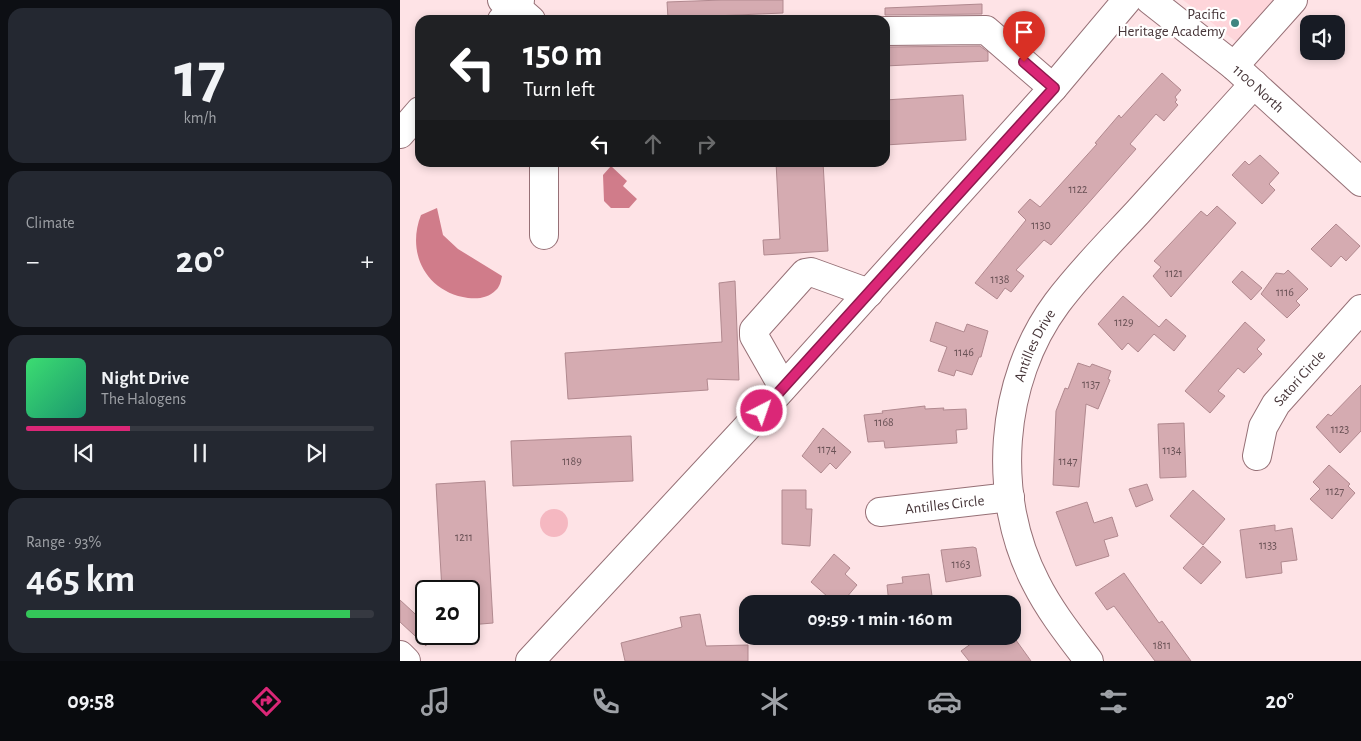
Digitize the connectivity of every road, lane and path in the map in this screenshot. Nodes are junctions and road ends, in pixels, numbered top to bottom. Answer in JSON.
{"nodes":[{"id":1,"x":1293,"y":0,"type":"edge"},
{"id":2,"x":1147,"y":1,"type":"edge"},
{"id":3,"x":890,"y":31,"type":"edge"},
{"id":4,"x":1244,"y":75,"type":"junction"},
{"id":5,"x":1054,"y":88,"type":"junction"},
{"id":6,"x":415,"y":117,"type":"edge"},
{"id":7,"x":400,"y":134,"type":"edge"},
{"id":8,"x":544,"y":167,"type":"edge"},
{"id":9,"x":1361,"y":182,"type":"edge"},
{"id":10,"x":544,"y":235,"type":"dead end"},
{"id":11,"x":869,"y":293,"type":"junction"},
{"id":12,"x":1361,"y":309,"type":"edge"},
{"id":13,"x":783,"y":387,"type":"junction"},
{"id":14,"x":1256,"y":456,"type":"dead end"},
{"id":15,"x":1010,"y":496,"type":"junction"},
{"id":16,"x":880,"y":512,"type":"dead end"},
{"id":17,"x":400,"y":655,"type":"edge"},
{"id":18,"x":406,"y":661,"type":"edge"},
{"id":19,"x":530,"y":661,"type":"edge"},
{"id":20,"x":1089,"y":661,"type":"edge"}],
"edges":[{"from":1,"to":4,"type":"street","name":"Antilles Drive"},
{"from":2,"to":4,"type":"street","name":"1100 North"},
{"from":2,"to":5,"type":"street"},
{"from":3,"to":5,"type":"street"},
{"from":4,"to":9,"type":"street","name":"1100 North"},
{"from":4,"to":15,"type":"street","name":"Antilles Drive"},
{"from":5,"to":11,"type":"street"},
{"from":6,"to":7,"type":"street"},
{"from":8,"to":10,"type":"street"},
{"from":11,"to":13,"type":"street"},
{"from":11,"to":13,"type":"street"},
{"from":12,"to":14,"type":"street","name":"Satori Circle"},
{"from":13,"to":19,"type":"street"},
{"from":15,"to":16,"type":"street","name":"Antilles Circle"},
{"from":15,"to":20,"type":"street","name":"Antilles Drive"},
{"from":17,"to":18,"type":"street"}]}
